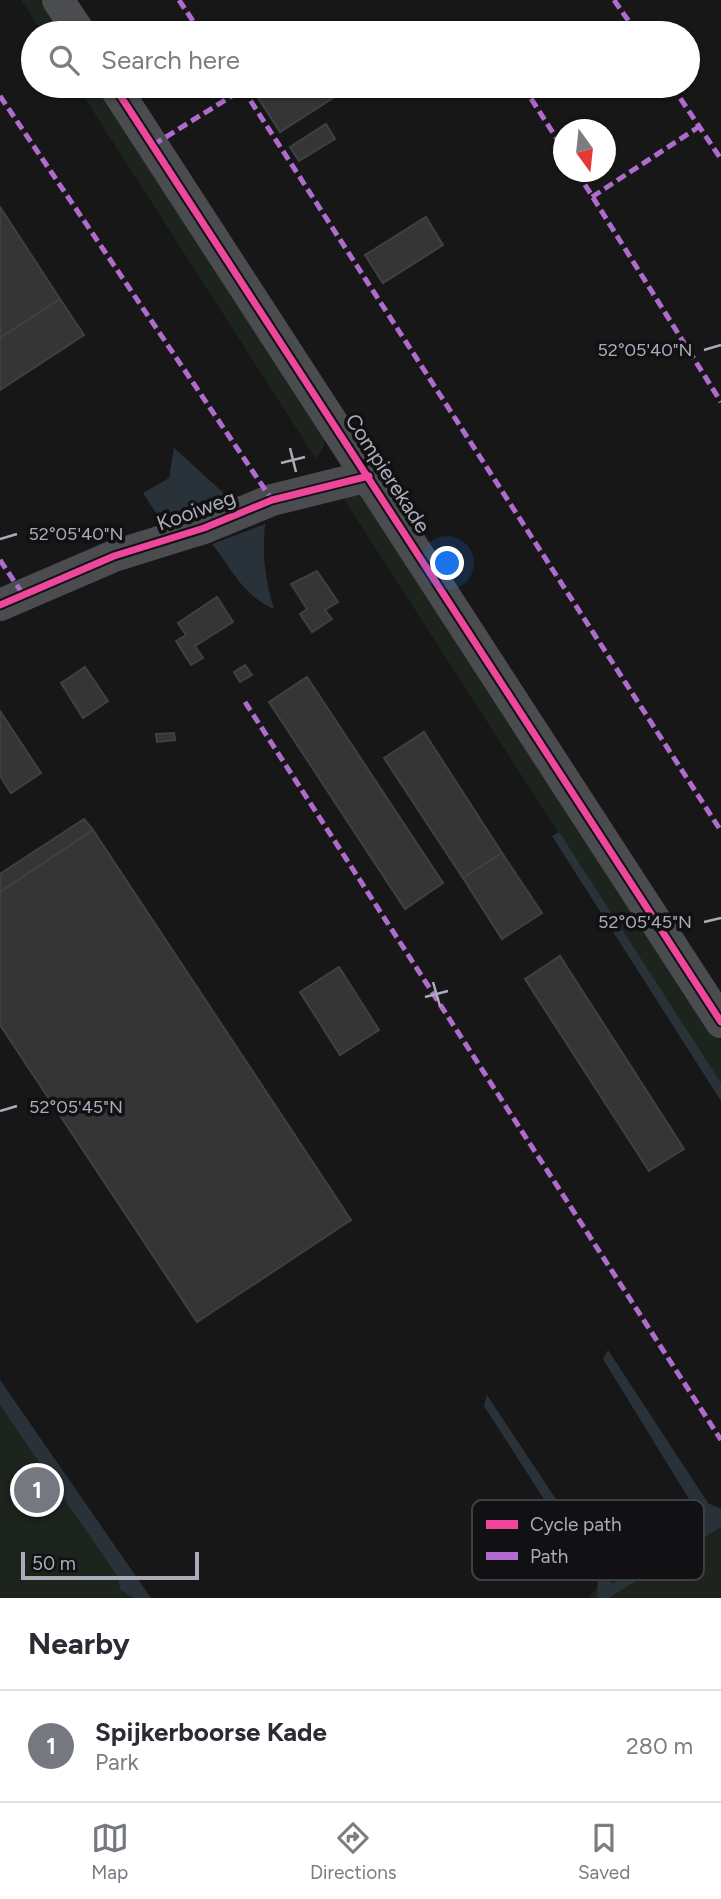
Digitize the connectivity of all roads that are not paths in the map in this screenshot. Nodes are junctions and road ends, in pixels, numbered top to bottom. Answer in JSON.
{"nodes":[{"id":1,"x":58,"y":0,"type":"edge"},
{"id":2,"x":72,"y":21,"type":"edge"},
{"id":3,"x":122,"y":98,"type":"edge"},
{"id":4,"x":369,"y":476,"type":"junction"},
{"id":5,"x":0,"y":604,"type":"edge"},
{"id":6,"x":721,"y":1022,"type":"edge"}],
"edges":[{"from":1,"to":2,"type":"street"},
{"from":3,"to":4,"type":"street","name":"Compierekade"},
{"from":4,"to":5,"type":"street","name":"Kooiweg"},
{"from":4,"to":6,"type":"street","name":"Compierekade"}]}
